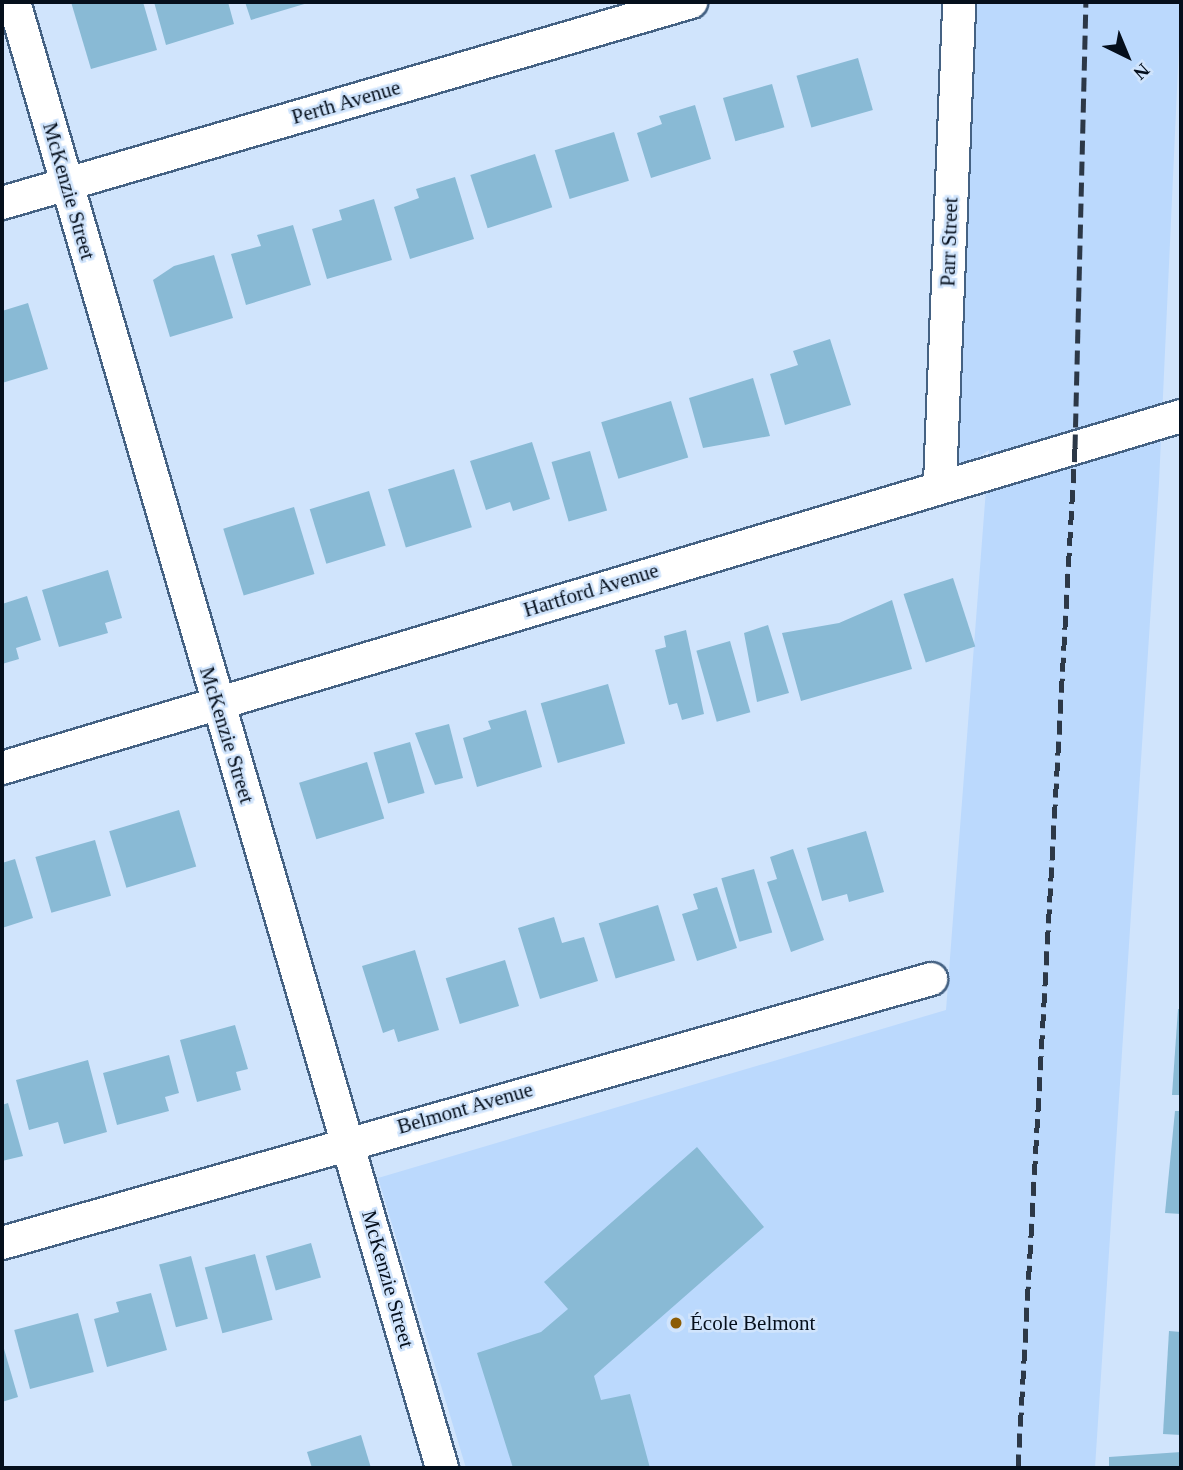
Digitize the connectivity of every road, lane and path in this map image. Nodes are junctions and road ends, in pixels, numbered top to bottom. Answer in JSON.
{"nodes":[{"id":1,"x":14,"y":2,"type":"edge"},
{"id":2,"x":691,"y":2,"type":"edge"},
{"id":3,"x":960,"y":2,"type":"edge"},
{"id":4,"x":68,"y":184,"type":"junction"},
{"id":5,"x":2,"y":203,"type":"edge"},
{"id":6,"x":1181,"y":416,"type":"edge"},
{"id":7,"x":940,"y":483,"type":"junction"},
{"id":8,"x":217,"y":705,"type":"junction"},
{"id":9,"x":2,"y":768,"type":"edge"},
{"id":10,"x":931,"y":979,"type":"dead end"},
{"id":11,"x":348,"y":1140,"type":"junction"},
{"id":12,"x":2,"y":1243,"type":"edge"},
{"id":13,"x":442,"y":1468,"type":"edge"}],
"edges":[{"from":1,"to":4,"type":"street","name":"McKenzie Street"},
{"from":2,"to":4,"type":"street","name":"Perth Avenue"},
{"from":3,"to":7,"type":"street","name":"Parr Street"},
{"from":4,"to":5,"type":"street","name":"Perth Avenue"},
{"from":4,"to":8,"type":"street","name":"McKenzie Street"},
{"from":6,"to":7,"type":"street","name":"Hartford Avenue"},
{"from":7,"to":8,"type":"street","name":"Hartford Avenue"},
{"from":8,"to":9,"type":"street","name":"Hartford Avenue"},
{"from":8,"to":11,"type":"street","name":"McKenzie Street"},
{"from":10,"to":11,"type":"street","name":"Belmont Avenue"},
{"from":11,"to":12,"type":"street","name":"Belmont Avenue"},
{"from":11,"to":13,"type":"street","name":"McKenzie Street"}]}
